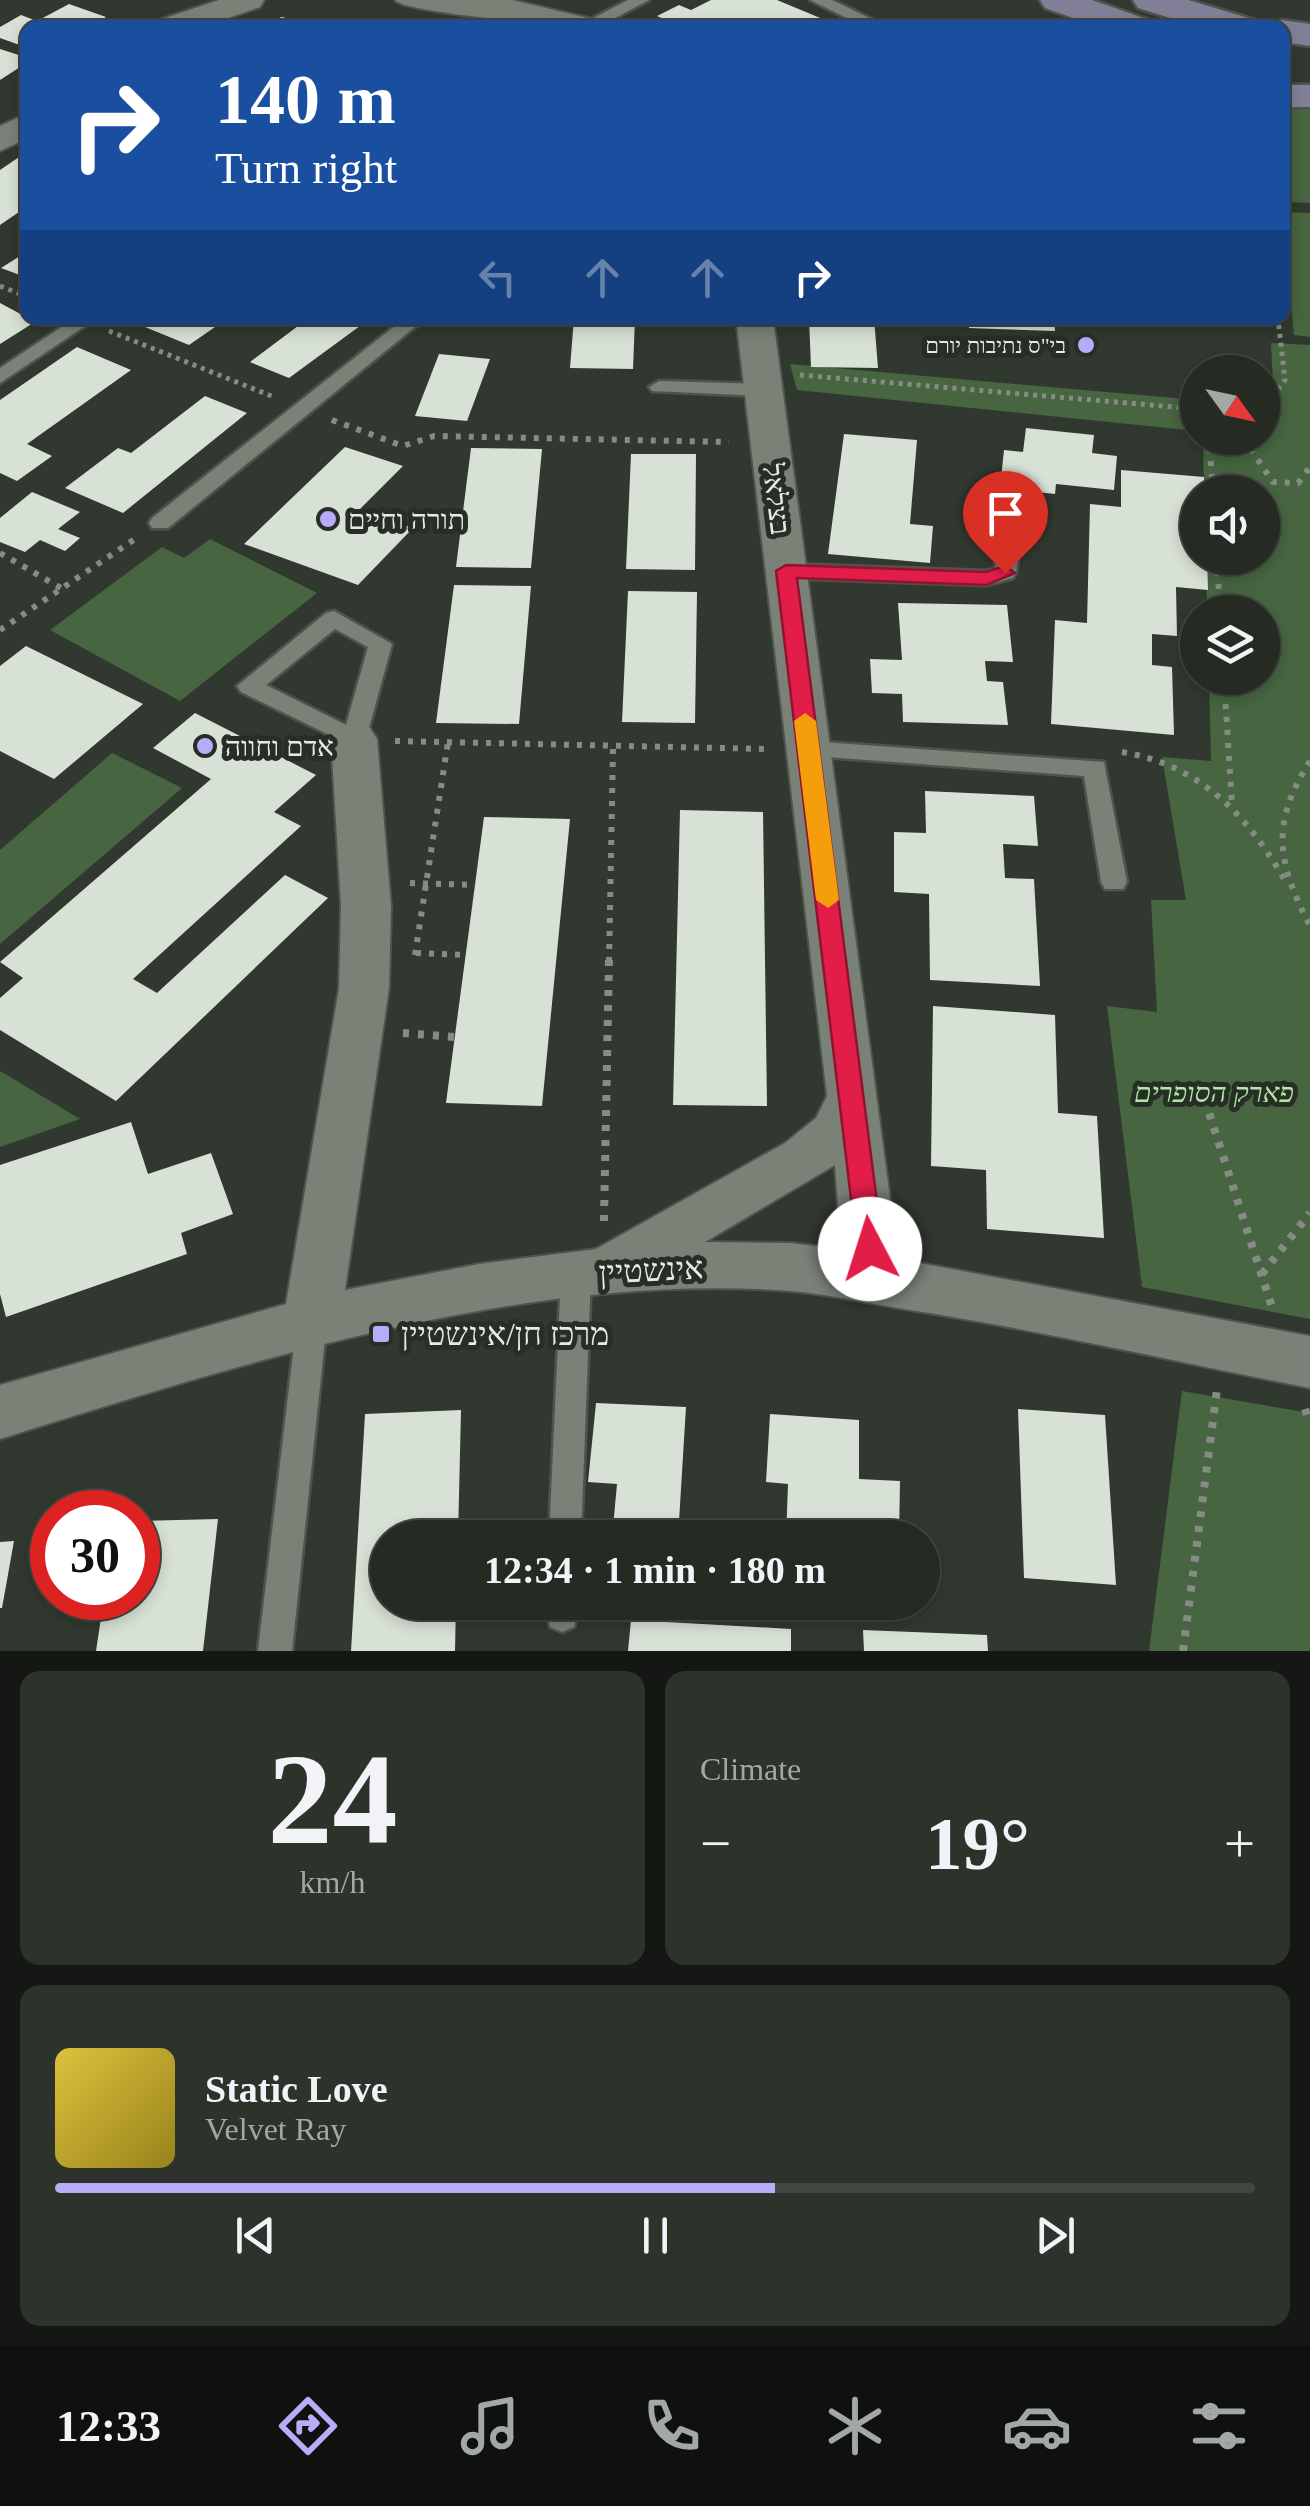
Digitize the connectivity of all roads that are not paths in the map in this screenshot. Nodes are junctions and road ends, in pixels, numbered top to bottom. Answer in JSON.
{"nodes":[{"id":1,"x":249,"y":0,"type":"edge"},
{"id":2,"x":410,"y":0,"type":"edge"},
{"id":3,"x":641,"y":0,"type":"edge"},
{"id":4,"x":818,"y":0,"type":"edge"},
{"id":5,"x":1058,"y":0,"type":"edge"},
{"id":6,"x":1151,"y":0,"type":"edge"},
{"id":7,"x":190,"y":20,"type":"edge"},
{"id":8,"x":558,"y":20,"type":"edge"},
{"id":9,"x":602,"y":20,"type":"edge"},
{"id":10,"x":864,"y":20,"type":"edge"},
{"id":11,"x":1114,"y":20,"type":"edge"},
{"id":12,"x":1216,"y":20,"type":"edge"},
{"id":13,"x":76,"y":325,"type":"edge"},
{"id":14,"x":407,"y":325,"type":"edge"},
{"id":15,"x":755,"y":325,"type":"edge"},
{"id":16,"x":0,"y":376,"type":"edge"},
{"id":17,"x":762,"y":381,"type":"junction"},
{"id":18,"x":658,"y":387,"type":"dead end"},
{"id":19,"x":160,"y":522,"type":"road end"},
{"id":20,"x":1012,"y":524,"type":"dead end"},
{"id":21,"x":786,"y":571,"type":"junction"},
{"id":22,"x":354,"y":739,"type":"junction"},
{"id":23,"x":808,"y":750,"type":"junction"},
{"id":24,"x":1114,"y":882,"type":"dead end"},
{"id":25,"x":853,"y":1097,"type":"junction"},
{"id":26,"x":590,"y":1273,"type":"junction"},
{"id":27,"x":872,"y":1280,"type":"junction"},
{"id":28,"x":312,"y":1320,"type":"junction"},
{"id":29,"x":1300,"y":1360,"type":"edge"},
{"id":30,"x":0,"y":1412,"type":"edge"},
{"id":31,"x":567,"y":1520,"type":"edge"},
{"id":32,"x":275,"y":1651,"type":"edge"}],
"edges":[{"from":1,"to":7,"type":"street"},
{"from":2,"to":8,"type":"street"},
{"from":3,"to":9,"type":"lane"},
{"from":4,"to":10,"type":"lane"},
{"from":5,"to":11,"type":"main road"},
{"from":6,"to":12,"type":"main road"},
{"from":13,"to":16,"type":"lane"},
{"from":14,"to":19,"type":"lane"},
{"from":15,"to":17,"type":"street","name":"בצלאל"},
{"from":17,"to":18,"type":"lane"},
{"from":17,"to":21,"type":"street","name":"בצלאל"},
{"from":20,"to":21,"type":"lane"},
{"from":21,"to":23,"type":"street","name":"בצלאל"},
{"from":22,"to":22,"type":"lane"},
{"from":22,"to":28,"type":"street"},
{"from":23,"to":24,"type":"lane"},
{"from":23,"to":25,"type":"street","name":"בצלאל"},
{"from":25,"to":26,"type":"street"},
{"from":25,"to":27,"type":"street","name":"בצלאל"},
{"from":26,"to":27,"type":"street","name":"אינשטיין"},
{"from":26,"to":28,"type":"street","name":"אינשטיין"},
{"from":26,"to":31,"type":"lane"},
{"from":27,"to":29,"type":"street","name":"אינשטיין"},
{"from":28,"to":30,"type":"street","name":"אינשטיין"},
{"from":28,"to":32,"type":"lane"}]}
